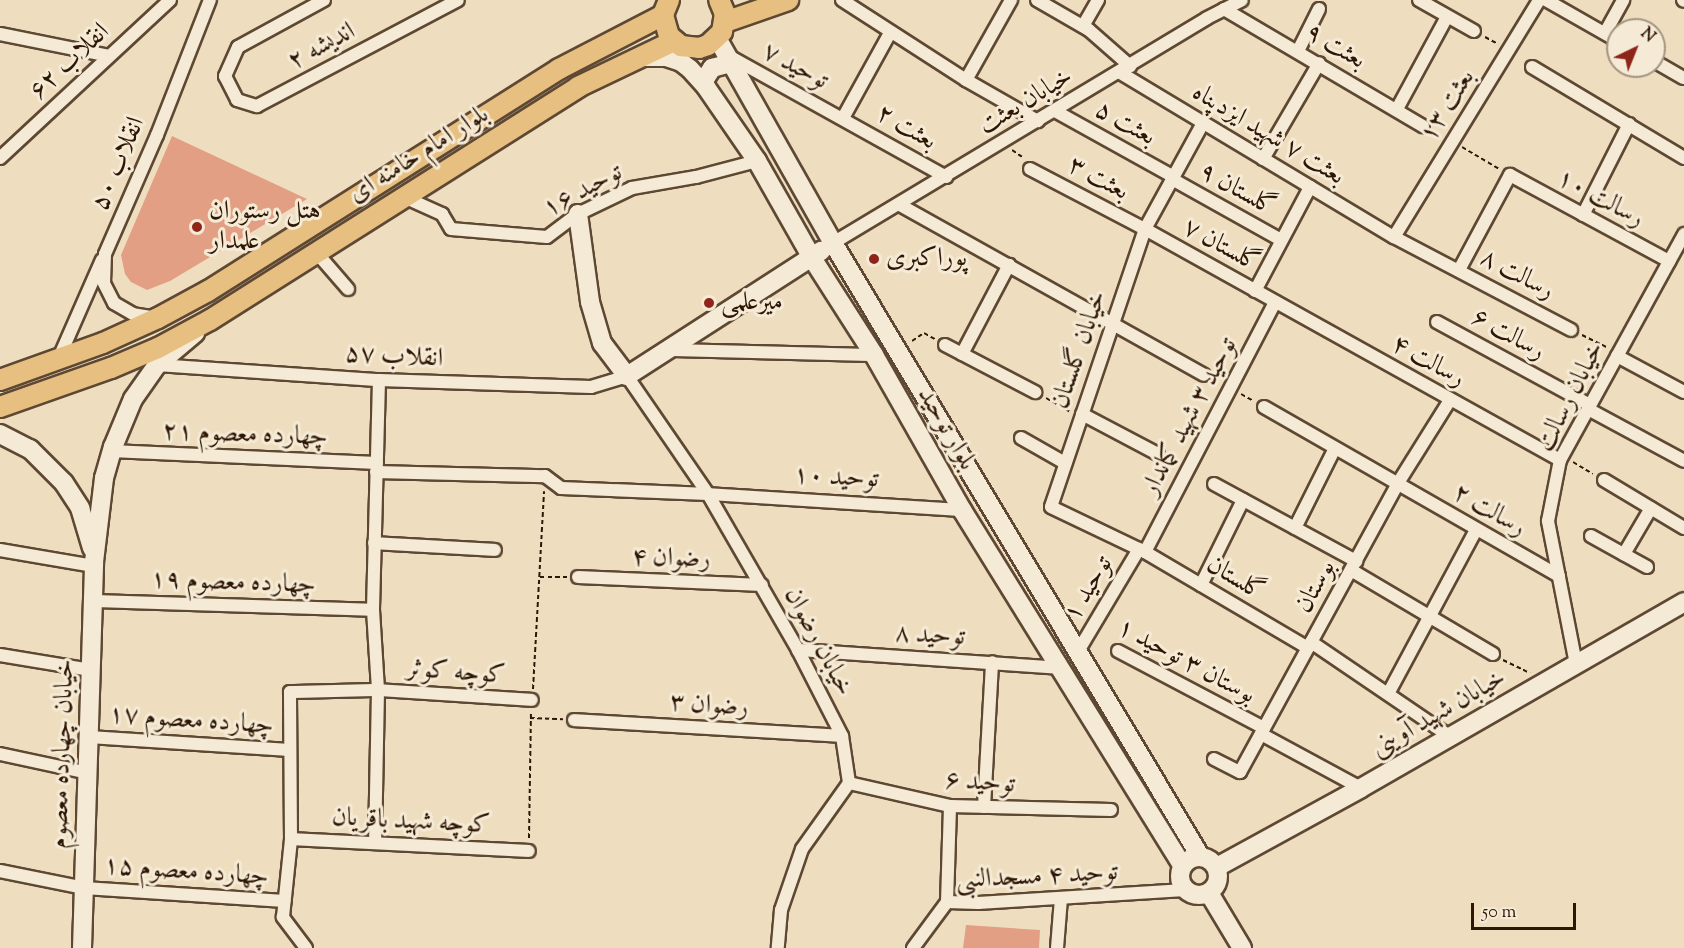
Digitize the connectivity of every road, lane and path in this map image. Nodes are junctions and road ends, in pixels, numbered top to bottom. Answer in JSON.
{"nodes":[{"id":1,"x":170,"y":0,"type":"edge"},
{"id":2,"x":210,"y":0,"type":"edge"},
{"id":3,"x":324,"y":0,"type":"edge"},
{"id":4,"x":458,"y":0,"type":"edge"},
{"id":5,"x":719,"y":0,"type":"edge"},
{"id":6,"x":788,"y":0,"type":"edge"},
{"id":7,"x":842,"y":0,"type":"edge"},
{"id":8,"x":1011,"y":0,"type":"edge"},
{"id":9,"x":1037,"y":0,"type":"edge"},
{"id":10,"x":1098,"y":0,"type":"edge"},
{"id":11,"x":1242,"y":0,"type":"edge"},
{"id":12,"x":1419,"y":0,"type":"edge"},
{"id":13,"x":1539,"y":0,"type":"edge"},
{"id":14,"x":1546,"y":0,"type":"edge"},
{"id":15,"x":1623,"y":0,"type":"edge"},
{"id":16,"x":666,"y":7,"type":"edge"},
{"id":17,"x":1224,"y":9,"type":"junction"},
{"id":18,"x":1319,"y":9,"type":"dead end"},
{"id":19,"x":1447,"y":17,"type":"junction"},
{"id":20,"x":1086,"y":28,"type":"junction"},
{"id":21,"x":1474,"y":31,"type":"joint"},
{"id":22,"x":891,"y":33,"type":"junction"},
{"id":23,"x":1605,"y":33,"type":"joint"},
{"id":24,"x":0,"y":34,"type":"edge"},
{"id":25,"x":674,"y":41,"type":"junction"},
{"id":26,"x":725,"y":45,"type":"junction"},
{"id":27,"x":1510,"y":50,"type":"junction"},
{"id":28,"x":1298,"y":51,"type":"junction"},
{"id":29,"x":109,"y":56,"type":"junction"},
{"id":30,"x":638,"y":57,"type":"junction"},
{"id":31,"x":1319,"y":63,"type":"junction"},
{"id":32,"x":1532,"y":68,"type":"dead end"},
{"id":33,"x":1666,"y":68,"type":"edge"},
{"id":34,"x":1124,"y":69,"type":"junction"},
{"id":35,"x":1684,"y":78,"type":"edge"},
{"id":36,"x":966,"y":80,"type":"junction"},
{"id":37,"x":702,"y":82,"type":"junction"},
{"id":38,"x":498,"y":108,"type":"junction"},
{"id":39,"x":1397,"y":109,"type":"junction"},
{"id":40,"x":1054,"y":111,"type":"junction"},
{"id":41,"x":843,"y":118,"type":"junction"},
{"id":42,"x":1038,"y":121,"type":"junction"},
{"id":43,"x":1203,"y":123,"type":"junction"},
{"id":44,"x":1629,"y":124,"type":"junction"},
{"id":45,"x":1423,"y":126,"type":"dead end"},
{"id":46,"x":514,"y":128,"type":"junction"},
{"id":47,"x":1452,"y":141,"type":"junction"},
{"id":48,"x":1002,"y":143,"type":"junction"},
{"id":49,"x":1680,"y":155,"type":"edge"},
{"id":50,"x":0,"y":158,"type":"edge"},
{"id":51,"x":1263,"y":159,"type":"junction"},
{"id":52,"x":757,"y":161,"type":"junction"},
{"id":53,"x":407,"y":165,"type":"junction"},
{"id":54,"x":1030,"y":169,"type":"joint"},
{"id":55,"x":1510,"y":176,"type":"junction"},
{"id":56,"x":946,"y":177,"type":"junction"},
{"id":57,"x":1173,"y":178,"type":"junction"},
{"id":58,"x":424,"y":184,"type":"junction"},
{"id":59,"x":1310,"y":187,"type":"junction"},
{"id":60,"x":404,"y":197,"type":"junction"},
{"id":61,"x":900,"y":205,"type":"junction"},
{"id":62,"x":578,"y":214,"type":"junction"},
{"id":63,"x":1583,"y":215,"type":"junction"},
{"id":64,"x":1145,"y":229,"type":"junction"},
{"id":65,"x":1684,"y":234,"type":"edge"},
{"id":66,"x":1394,"y":237,"type":"junction"},
{"id":67,"x":1281,"y":240,"type":"junction"},
{"id":68,"x":833,"y":243,"type":"junction"},
{"id":69,"x":316,"y":252,"type":"junction"},
{"id":70,"x":105,"y":254,"type":"junction"},
{"id":71,"x":812,"y":258,"type":"junction"},
{"id":72,"x":1669,"y":261,"type":"junction"},
{"id":73,"x":1009,"y":265,"type":"junction"},
{"id":74,"x":1459,"y":270,"type":"junction"},
{"id":75,"x":348,"y":289,"type":"dead end"},
{"id":76,"x":1255,"y":291,"type":"junction"},
{"id":77,"x":1275,"y":302,"type":"junction"},
{"id":78,"x":158,"y":318,"type":"junction"},
{"id":79,"x":210,"y":320,"type":"junction"},
{"id":80,"x":1113,"y":322,"type":"junction"},
{"id":81,"x":1437,"y":322,"type":"dead end"},
{"id":82,"x":1572,"y":330,"type":"joint"},
{"id":83,"x":945,"y":345,"type":"joint"},
{"id":84,"x":669,"y":350,"type":"junction"},
{"id":85,"x":898,"y":350,"type":"junction"},
{"id":86,"x":962,"y":354,"type":"junction"},
{"id":87,"x":1618,"y":354,"type":"junction"},
{"id":88,"x":874,"y":355,"type":"junction"},
{"id":89,"x":58,"y":361,"type":"junction"},
{"id":90,"x":157,"y":365,"type":"junction"},
{"id":91,"x":1204,"y":375,"type":"dead end"},
{"id":92,"x":627,"y":376,"type":"junction"},
{"id":93,"x":0,"y":380,"type":"edge"},
{"id":94,"x":378,"y":380,"type":"junction"},
{"id":95,"x":1684,"y":391,"type":"edge"},
{"id":96,"x":1035,"y":392,"type":"joint"},
{"id":97,"x":1450,"y":400,"type":"junction"},
{"id":98,"x":0,"y":407,"type":"edge"},
{"id":99,"x":1264,"y":407,"type":"dead end"},
{"id":100,"x":1589,"y":407,"type":"junction"},
{"id":101,"x":1081,"y":416,"type":"junction"},
{"id":102,"x":0,"y":434,"type":"edge"},
{"id":103,"x":1021,"y":438,"type":"dead end"},
{"id":104,"x":1335,"y":448,"type":"junction"},
{"id":105,"x":111,"y":451,"type":"junction"},
{"id":106,"x":1158,"y":454,"type":"dead end"},
{"id":107,"x":1561,"y":458,"type":"junction"},
{"id":108,"x":1684,"y":461,"type":"edge"},
{"id":109,"x":1065,"y":463,"type":"junction"},
{"id":110,"x":376,"y":467,"type":"junction"},
{"id":111,"x":545,"y":476,"type":"junction"},
{"id":112,"x":1604,"y":480,"type":"joint"},
{"id":113,"x":1398,"y":483,"type":"junction"},
{"id":114,"x":1214,"y":484,"type":"dead end"},
{"id":115,"x":708,"y":494,"type":"junction"},
{"id":116,"x":1243,"y":500,"type":"junction"},
{"id":117,"x":1651,"y":508,"type":"junction"},
{"id":118,"x":962,"y":510,"type":"junction"},
{"id":119,"x":1295,"y":528,"type":"junction"},
{"id":120,"x":1684,"y":528,"type":"edge"},
{"id":121,"x":1476,"y":530,"type":"junction"},
{"id":122,"x":1592,"y":536,"type":"dead end"},
{"id":123,"x":374,"y":543,"type":"junction"},
{"id":124,"x":0,"y":549,"type":"edge"},
{"id":125,"x":495,"y":550,"type":"dead end"},
{"id":126,"x":1142,"y":551,"type":"junction"},
{"id":127,"x":1624,"y":554,"type":"junction"},
{"id":128,"x":94,"y":564,"type":"junction"},
{"id":129,"x":1353,"y":565,"type":"junction"},
{"id":130,"x":1647,"y":567,"type":"dead end"},
{"id":131,"x":1559,"y":576,"type":"junction"},
{"id":132,"x":540,"y":577,"type":"junction"},
{"id":133,"x":578,"y":577,"type":"joint"},
{"id":134,"x":762,"y":585,"type":"junction"},
{"id":135,"x":1201,"y":585,"type":"junction"},
{"id":136,"x":93,"y":601,"type":"junction"},
{"id":137,"x":1684,"y":602,"type":"edge"},
{"id":138,"x":373,"y":610,"type":"junction"},
{"id":139,"x":1431,"y":618,"type":"junction"},
{"id":140,"x":1309,"y":645,"type":"junction"},
{"id":141,"x":798,"y":650,"type":"junction"},
{"id":142,"x":1118,"y":651,"type":"dead end"},
{"id":143,"x":1077,"y":653,"type":"junction"},
{"id":144,"x":1493,"y":654,"type":"joint"},
{"id":145,"x":0,"y":655,"type":"edge"},
{"id":146,"x":992,"y":662,"type":"junction"},
{"id":147,"x":1576,"y":664,"type":"junction"},
{"id":148,"x":1059,"y":668,"type":"junction"},
{"id":149,"x":91,"y":670,"type":"junction"},
{"id":150,"x":1546,"y":682,"type":"junction"},
{"id":151,"x":378,"y":690,"type":"junction"},
{"id":152,"x":1388,"y":694,"type":"junction"},
{"id":153,"x":532,"y":700,"type":"junction"},
{"id":154,"x":530,"y":718,"type":"junction"},
{"id":155,"x":574,"y":720,"type":"joint"},
{"id":156,"x":1263,"y":731,"type":"junction"},
{"id":157,"x":842,"y":736,"type":"junction"},
{"id":158,"x":1451,"y":736,"type":"junction"},
{"id":159,"x":89,"y":737,"type":"junction"},
{"id":160,"x":290,"y":750,"type":"junction"},
{"id":161,"x":0,"y":754,"type":"edge"},
{"id":162,"x":1214,"y":759,"type":"dead end"},
{"id":163,"x":88,"y":774,"type":"junction"},
{"id":164,"x":849,"y":783,"type":"junction"},
{"id":165,"x":1361,"y":788,"type":"junction"},
{"id":166,"x":950,"y":806,"type":"junction"},
{"id":167,"x":984,"y":807,"type":"junction"},
{"id":168,"x":1111,"y":810,"type":"dead end"},
{"id":169,"x":1182,"y":825,"type":"junction"},
{"id":170,"x":1163,"y":833,"type":"junction"},
{"id":171,"x":291,"y":839,"type":"junction"},
{"id":172,"x":375,"y":843,"type":"junction"},
{"id":173,"x":529,"y":851,"type":"joint"},
{"id":174,"x":1200,"y":856,"type":"junction"},
{"id":175,"x":1182,"y":865,"type":"junction"},
{"id":176,"x":1217,"y":867,"type":"junction"},
{"id":177,"x":0,"y":871,"type":"edge"},
{"id":178,"x":84,"y":888,"type":"junction"},
{"id":179,"x":1185,"y":890,"type":"junction"},
{"id":180,"x":1209,"y":893,"type":"junction"},
{"id":181,"x":1061,"y":898,"type":"junction"},
{"id":182,"x":285,"y":902,"type":"junction"},
{"id":183,"x":947,"y":902,"type":"junction"},
{"id":184,"x":82,"y":948,"type":"edge"},
{"id":185,"x":306,"y":948,"type":"edge"},
{"id":186,"x":778,"y":948,"type":"edge"},
{"id":187,"x":913,"y":948,"type":"edge"},
{"id":188,"x":1058,"y":948,"type":"edge"},
{"id":189,"x":1242,"y":948,"type":"edge"}],
"edges":[{"from":1,"to":29,"type":"street","name":"انقلاب ۶۲"},
{"from":2,"to":70,"type":"street","name":"انقلاب ۵۰"},
{"from":3,"to":4,"type":"street","name":"اندیشه ۲"},
{"from":5,"to":26,"type":"main road"},
{"from":6,"to":26,"type":"main road"},
{"from":7,"to":22,"type":"street"},
{"from":8,"to":36,"type":"street"},
{"from":9,"to":20,"type":"street","name":"بعثت ۷ شهید ایزدپناه"},
{"from":10,"to":20,"type":"street"},
{"from":11,"to":17,"type":"street","name":"خیابان بعثت"},
{"from":12,"to":19,"type":"street"},
{"from":13,"to":27,"type":"street","name":"بعثت ۱۳"},
{"from":14,"to":23,"type":"street"},
{"from":15,"to":23,"type":"street"},
{"from":16,"to":25,"type":"main road"},
{"from":16,"to":38,"type":"main road","name":"بلوار امام خامنه ای"},
{"from":17,"to":28,"type":"street","name":"بعثت ۹"},
{"from":17,"to":34,"type":"street","name":"خیابان بعثت"},
{"from":18,"to":28,"type":"street"},
{"from":19,"to":21,"type":"street"},
{"from":19,"to":39,"type":"street"},
{"from":20,"to":34,"type":"street","name":"بعثت ۷ شهید ایزدپناه"},
{"from":21,"to":27,"type":"path"},
{"from":22,"to":36,"type":"street"},
{"from":22,"to":41,"type":"street"},
{"from":24,"to":29,"type":"street"},
{"from":25,"to":26,"type":"main road"},
{"from":25,"to":30,"type":"main road","name":"بلوار امام خامنه ای"},
{"from":26,"to":37,"type":"street"},
{"from":26,"to":41,"type":"street","name":"توحید ۷"},
{"from":26,"to":68,"type":"street","name":"بلوار توحید"},
{"from":27,"to":47,"type":"street","name":"بعثت ۱۳"},
{"from":28,"to":31,"type":"street","name":"بعثت ۹"},
{"from":29,"to":50,"type":"street","name":"انقلاب ۶۲"},
{"from":30,"to":37,"type":"street","name":"بلوار توحید"},
{"from":30,"to":46,"type":"main road","name":"بلوار امام خامنه ای"},
{"from":31,"to":39,"type":"street","name":"بعثت ۹"},
{"from":31,"to":51,"type":"street"},
{"from":32,"to":44,"type":"street"},
{"from":33,"to":35,"type":"street"},
{"from":34,"to":40,"type":"street","name":"خیابان بعثت"},
{"from":34,"to":43,"type":"street","name":"بعثت ۷ شهید ایزدپناه"},
{"from":36,"to":42,"type":"street"},
{"from":37,"to":52,"type":"street","name":"بلوار توحید"},
{"from":38,"to":46,"type":"main road"},
{"from":38,"to":53,"type":"main road","name":"بلوار امام خامنه ای"},
{"from":39,"to":45,"type":"street","name":"بعثت ۹"},
{"from":40,"to":42,"type":"street","name":"خیابان بعثت"},
{"from":40,"to":57,"type":"street","name":"بعثت ۵"},
{"from":41,"to":56,"type":"street","name":"بعثت ۲"},
{"from":42,"to":48,"type":"street","name":"خیابان بعثت"},
{"from":43,"to":51,"type":"street","name":"بعثت ۷ شهید ایزدپناه"},
{"from":43,"to":57,"type":"street","name":"خیابان گلستان"},
{"from":44,"to":49,"type":"street"},
{"from":44,"to":63,"type":"street"},
{"from":46,"to":58,"type":"main road","name":"بلوار امام خامنه ای"},
{"from":47,"to":55,"type":"path"},
{"from":47,"to":66,"type":"street","name":"بعثت ۱۳"},
{"from":48,"to":54,"type":"path"},
{"from":48,"to":56,"type":"street","name":"خیابان بعثت"},
{"from":51,"to":59,"type":"street","name":"بعثت ۷ شهید ایزدپناه"},
{"from":52,"to":62,"type":"street","name":"توحید ۱۶"},
{"from":52,"to":71,"type":"street","name":"بلوار توحید"},
{"from":53,"to":58,"type":"main road"},
{"from":53,"to":78,"type":"main road","name":"بلوار امام خامنه ای"},
{"from":54,"to":64,"type":"street","name":"بعثت ۳"},
{"from":55,"to":63,"type":"street","name":"رسالت ۱۰"},
{"from":55,"to":74,"type":"street"},
{"from":56,"to":61,"type":"street","name":"خیابان بعثت"},
{"from":57,"to":64,"type":"street","name":"خیابان گلستان"},
{"from":57,"to":67,"type":"street","name":"گلستان ۹"},
{"from":58,"to":60,"type":"main road","name":"بلوار امام خامنه ای"},
{"from":59,"to":66,"type":"street","name":"بعثت ۷ شهید ایزدپناه"},
{"from":59,"to":67,"type":"street"},
{"from":60,"to":62,"type":"street","name":"توحید ۱۶"},
{"from":60,"to":69,"type":"main road","name":"بلوار امام خامنه ای"},
{"from":61,"to":68,"type":"street","name":"خیابان بعثت"},
{"from":61,"to":73,"type":"street"},
{"from":62,"to":92,"type":"street"},
{"from":63,"to":72,"type":"street","name":"رسالت ۱۰"},
{"from":64,"to":76,"type":"street","name":"گلستان ۷"},
{"from":64,"to":80,"type":"street","name":"خیابان گلستان"},
{"from":65,"to":72,"type":"street","name":"خیابان رسالت"},
{"from":66,"to":74,"type":"street","name":"رسالت ۸"},
{"from":67,"to":76,"type":"street"},
{"from":68,"to":71,"type":"street"},
{"from":68,"to":85,"type":"street","name":"بلوار توحید"},
{"from":69,"to":75,"type":"street"},
{"from":69,"to":79,"type":"main road","name":"بلوار امام خامنه ای"},
{"from":70,"to":78,"type":"street","name":"انقلاب ۵۰"},
{"from":70,"to":89,"type":"street"},
{"from":71,"to":84,"type":"street"},
{"from":71,"to":88,"type":"street","name":"بلوار توحید"},
{"from":72,"to":87,"type":"street","name":"خیابان رسالت"},
{"from":73,"to":80,"type":"street"},
{"from":73,"to":86,"type":"street"},
{"from":74,"to":82,"type":"street","name":"رسالت ۸"},
{"from":76,"to":77,"type":"street","name":"گلستان ۷"},
{"from":77,"to":97,"type":"street","name":"رسالت ۴"},
{"from":77,"to":126,"type":"street","name":"توحید ۳ شهید کماندار"},
{"from":78,"to":89,"type":"main road","name":"بلوار امام خامنه ای"},
{"from":79,"to":90,"type":"street"},
{"from":79,"to":98,"type":"main road","name":"بلوار امام خامنه ای"},
{"from":80,"to":91,"type":"street"},
{"from":80,"to":101,"type":"street","name":"خیابان گلستان"},
{"from":81,"to":100,"type":"street","name":"رسالت ۶"},
{"from":82,"to":87,"type":"path","name":"رسالت ۸"},
{"from":83,"to":85,"type":"path"},
{"from":83,"to":86,"type":"street"},
{"from":84,"to":88,"type":"street"},
{"from":84,"to":92,"type":"street"},
{"from":85,"to":143,"type":"street","name":"بلوار توحید"},
{"from":86,"to":96,"type":"street"},
{"from":87,"to":95,"type":"street"},
{"from":87,"to":100,"type":"street","name":"خیابان رسالت"},
{"from":88,"to":118,"type":"street","name":"بلوار توحید"},
{"from":89,"to":93,"type":"main road","name":"بلوار امام خامنه ای"},
{"from":90,"to":94,"type":"street","name":"انقلاب ۵۷"},
{"from":90,"to":105,"type":"street"},
{"from":92,"to":94,"type":"street","name":"انقلاب ۵۷"},
{"from":92,"to":115,"type":"street","name":"خیابان رضوان"},
{"from":94,"to":110,"type":"street"},
{"from":96,"to":101,"type":"path"},
{"from":97,"to":107,"type":"street","name":"رسالت ۴"},
{"from":97,"to":113,"type":"street","name":"بوستان"},
{"from":99,"to":104,"type":"street","name":"رسالت ۲"},
{"from":100,"to":107,"type":"street","name":"خیابان رسالت"},
{"from":100,"to":108,"type":"street","name":"رسالت ۶"},
{"from":101,"to":106,"type":"street"},
{"from":101,"to":109,"type":"street","name":"خیابان گلستان"},
{"from":102,"to":128,"type":"street"},
{"from":103,"to":109,"type":"street"},
{"from":104,"to":113,"type":"street","name":"رسالت ۲"},
{"from":104,"to":119,"type":"street"},
{"from":105,"to":110,"type":"street","name":"چهارده معصوم ۲۱"},
{"from":105,"to":128,"type":"street"},
{"from":107,"to":112,"type":"path"},
{"from":107,"to":131,"type":"street","name":"خیابان رسالت"},
{"from":109,"to":126,"type":"street","name":"خیابان گلستان"},
{"from":110,"to":111,"type":"street","name":"چهارده معصوم ۲۱"},
{"from":110,"to":123,"type":"street"},
{"from":111,"to":115,"type":"street","name":"توحید ۱۰"},
{"from":111,"to":132,"type":"path"},
{"from":112,"to":117,"type":"street"},
{"from":113,"to":121,"type":"street","name":"رسالت ۲"},
{"from":113,"to":129,"type":"street","name":"بوستان"},
{"from":114,"to":116,"type":"street"},
{"from":115,"to":118,"type":"street","name":"توحید ۱۰"},
{"from":115,"to":134,"type":"street","name":"خیابان رضوان"},
{"from":116,"to":119,"type":"street"},
{"from":116,"to":135,"type":"street"},
{"from":117,"to":120,"type":"street"},
{"from":117,"to":127,"type":"street"},
{"from":118,"to":148,"type":"street","name":"بلوار توحید"},
{"from":119,"to":129,"type":"street"},
{"from":121,"to":131,"type":"street","name":"رسالت ۲"},
{"from":121,"to":139,"type":"street"},
{"from":122,"to":127,"type":"street"},
{"from":123,"to":125,"type":"street"},
{"from":123,"to":138,"type":"street"},
{"from":124,"to":128,"type":"street"},
{"from":126,"to":135,"type":"street","name":"گلستان"},
{"from":126,"to":143,"type":"street","name":"توحید ۱"},
{"from":127,"to":130,"type":"street"},
{"from":128,"to":136,"type":"street","name":"خیابان چهارده معصوم"},
{"from":129,"to":139,"type":"street"},
{"from":129,"to":140,"type":"street","name":"بوستان"},
{"from":131,"to":147,"type":"street","name":"خیابان رسالت"},
{"from":132,"to":133,"type":"path"},
{"from":132,"to":153,"type":"path"},
{"from":133,"to":134,"type":"street","name":"رضوان ۴"},
{"from":134,"to":141,"type":"street","name":"خیابان رضوان"},
{"from":135,"to":140,"type":"street","name":"گلستان"},
{"from":136,"to":138,"type":"street","name":"چهارده معصوم ۱۹"},
{"from":136,"to":149,"type":"street","name":"خیابان چهارده معصوم"},
{"from":137,"to":147,"type":"street","name":"خیابان شهید آوینی"},
{"from":138,"to":151,"type":"street"},
{"from":139,"to":144,"type":"street"},
{"from":139,"to":152,"type":"street"},
{"from":140,"to":152,"type":"street","name":"گلستان"},
{"from":140,"to":156,"type":"street","name":"بوستان"},
{"from":141,"to":146,"type":"street","name":"توحید ۸"},
{"from":141,"to":157,"type":"street","name":"خیابان رضوان"},
{"from":142,"to":156,"type":"street","name":"بوستان ۳ توحید ۱"},
{"from":143,"to":169,"type":"street","name":"بلوار توحید"},
{"from":144,"to":150,"type":"path"},
{"from":145,"to":149,"type":"street"},
{"from":146,"to":148,"type":"street","name":"توحید ۸"},
{"from":146,"to":167,"type":"street"},
{"from":147,"to":150,"type":"street","name":"خیابان شهید آوینی"},
{"from":148,"to":170,"type":"street","name":"بلوار توحید"},
{"from":149,"to":159,"type":"street","name":"خیابان چهارده معصوم"},
{"from":150,"to":158,"type":"street","name":"خیابان شهید آوینی"},
{"from":151,"to":153,"type":"street","name":"کوچه کوثر"},
{"from":151,"to":160,"type":"street","name":"کوچه کوثر"},
{"from":151,"to":172,"type":"street"},
{"from":152,"to":158,"type":"street","name":"گلستان"},
{"from":153,"to":154,"type":"path"},
{"from":154,"to":155,"type":"path"},
{"from":154,"to":173,"type":"path"},
{"from":155,"to":157,"type":"street","name":"رضوان ۳"},
{"from":156,"to":162,"type":"street","name":"بوستان"},
{"from":156,"to":165,"type":"street","name":"بوستان ۳ توحید ۱"},
{"from":157,"to":164,"type":"street","name":"خیابان رضوان"},
{"from":158,"to":165,"type":"street","name":"خیابان شهید آوینی"},
{"from":159,"to":160,"type":"street","name":"چهارده معصوم ۱۷"},
{"from":159,"to":163,"type":"street","name":"خیابان چهارده معصوم"},
{"from":160,"to":171,"type":"street"},
{"from":161,"to":163,"type":"street"},
{"from":163,"to":178,"type":"street","name":"خیابان چهارده معصوم"},
{"from":164,"to":166,"type":"street","name":"توحید ۶"},
{"from":164,"to":186,"type":"street"},
{"from":165,"to":176,"type":"street","name":"خیابان شهید آوینی"},
{"from":166,"to":167,"type":"street","name":"توحید ۶"},
{"from":166,"to":183,"type":"street"},
{"from":167,"to":168,"type":"street","name":"توحید ۶"},
{"from":169,"to":170,"type":"street"},
{"from":169,"to":174,"type":"street","name":"بلوار توحید"},
{"from":170,"to":175,"type":"street","name":"بلوار توحید"},
{"from":171,"to":172,"type":"street","name":"کوچه شهید باقریان"},
{"from":171,"to":182,"type":"street"},
{"from":172,"to":173,"type":"street","name":"کوچه شهید باقریان"},
{"from":174,"to":175,"type":"street"},
{"from":174,"to":176,"type":"street"},
{"from":175,"to":179,"type":"street"},
{"from":176,"to":180,"type":"street"},
{"from":177,"to":178,"type":"street","name":"چهارده معصوم ۱۵"},
{"from":178,"to":182,"type":"street","name":"چهارده معصوم ۱۵"},
{"from":178,"to":184,"type":"street","name":"خیابان چهارده معصوم"},
{"from":179,"to":180,"type":"street"},
{"from":179,"to":181,"type":"street","name":"توحید ۴ مسجدالنبی"},
{"from":180,"to":189,"type":"street"},
{"from":181,"to":183,"type":"street","name":"توحید ۴ مسجدالنبی"},
{"from":181,"to":188,"type":"street"},
{"from":182,"to":185,"type":"street"},
{"from":183,"to":187,"type":"street","name":"توحید ۴ مسجدالنبی"}]}
